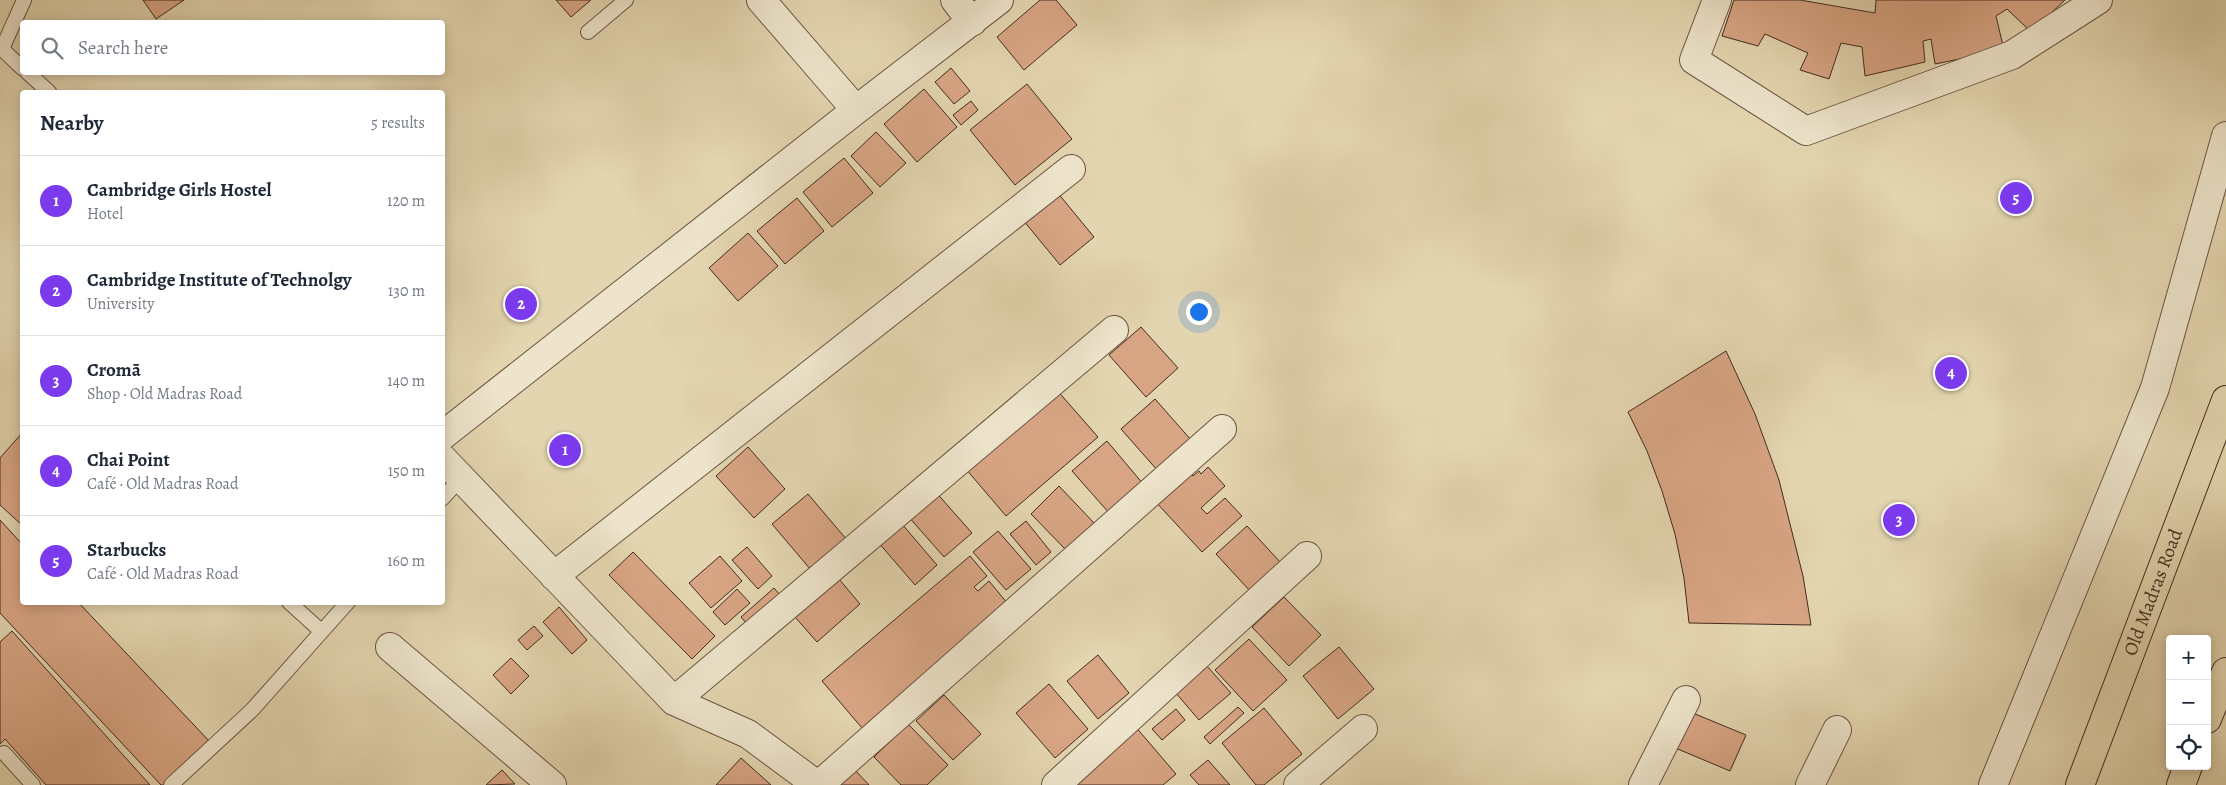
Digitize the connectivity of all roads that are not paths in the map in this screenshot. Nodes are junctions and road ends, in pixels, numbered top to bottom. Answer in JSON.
{"nodes":[{"id":1,"x":24,"y":0,"type":"edge"},
{"id":2,"x":626,"y":0,"type":"edge"},
{"id":3,"x":761,"y":0,"type":"edge"},
{"id":4,"x":955,"y":0,"type":"edge"},
{"id":5,"x":999,"y":0,"type":"edge"},
{"id":6,"x":1717,"y":0,"type":"edge"},
{"id":7,"x":2098,"y":0,"type":"edge"},
{"id":8,"x":972,"y":22,"type":"junction"},
{"id":9,"x":588,"y":32,"type":"dead end"},
{"id":10,"x":1,"y":48,"type":"edge"},
{"id":11,"x":20,"y":66,"type":"edge"},
{"id":12,"x":30,"y":75,"type":"edge"},
{"id":13,"x":47,"y":90,"type":"edge"},
{"id":14,"x":856,"y":110,"type":"junction"},
{"id":15,"x":2226,"y":136,"type":"edge"},
{"id":16,"x":1071,"y":169,"type":"dead end"},
{"id":17,"x":1114,"y":330,"type":"dead end"},
{"id":18,"x":2226,"y":400,"type":"edge"},
{"id":19,"x":1222,"y":429,"type":"dead end"},
{"id":20,"x":445,"y":434,"type":"edge"},
{"id":21,"x":445,"y":461,"type":"edge"},
{"id":22,"x":461,"y":478,"type":"junction"},
{"id":23,"x":445,"y":496,"type":"edge"},
{"id":24,"x":1307,"y":556,"type":"dead end"},
{"id":25,"x":554,"y":576,"type":"junction"},
{"id":26,"x":292,"y":605,"type":"edge"},
{"id":27,"x":345,"y":605,"type":"edge"},
{"id":28,"x":321,"y":632,"type":"junction"},
{"id":29,"x":390,"y":648,"type":"dead end"},
{"id":30,"x":2226,"y":672,"type":"edge"},
{"id":31,"x":1686,"y":700,"type":"dead end"},
{"id":32,"x":674,"y":701,"type":"junction"},
{"id":33,"x":2211,"y":709,"type":"edge"},
{"id":34,"x":1363,"y":728,"type":"dead end"},
{"id":35,"x":1837,"y":730,"type":"dead end"},
{"id":36,"x":4,"y":753,"type":"dead end"},
{"id":37,"x":2187,"y":770,"type":"edge"},
{"id":38,"x":33,"y":785,"type":"edge"},
{"id":39,"x":171,"y":785,"type":"edge"},
{"id":40,"x":552,"y":785,"type":"edge"},
{"id":41,"x":818,"y":785,"type":"edge"},
{"id":42,"x":1056,"y":785,"type":"edge"},
{"id":43,"x":1298,"y":785,"type":"edge"},
{"id":44,"x":1643,"y":785,"type":"edge"},
{"id":45,"x":1810,"y":785,"type":"edge"},
{"id":46,"x":1993,"y":785,"type":"edge"},
{"id":47,"x":2080,"y":785,"type":"edge"},
{"id":48,"x":2181,"y":785,"type":"edge"}],
"edges":[{"from":1,"to":10,"type":"lane"},
{"from":2,"to":9,"type":"lane"},
{"from":3,"to":14,"type":"street"},
{"from":4,"to":8,"type":"street"},
{"from":5,"to":8,"type":"street"},
{"from":6,"to":7,"type":"street"},
{"from":8,"to":14,"type":"street"},
{"from":10,"to":11,"type":"lane"},
{"from":12,"to":13,"type":"lane"},
{"from":14,"to":20,"type":"street"},
{"from":15,"to":46,"type":"street"},
{"from":16,"to":25,"type":"street"},
{"from":17,"to":32,"type":"street"},
{"from":18,"to":47,"type":"highway","name":"Old Madras Road"},
{"from":19,"to":41,"type":"street"},
{"from":21,"to":22,"type":"street"},
{"from":22,"to":23,"type":"lane"},
{"from":22,"to":25,"type":"street"},
{"from":24,"to":42,"type":"street"},
{"from":25,"to":32,"type":"street"},
{"from":26,"to":28,"type":"lane"},
{"from":27,"to":28,"type":"lane"},
{"from":28,"to":39,"type":"lane"},
{"from":29,"to":40,"type":"street"},
{"from":30,"to":33,"type":"highway"},
{"from":31,"to":44,"type":"street"},
{"from":32,"to":41,"type":"street"},
{"from":34,"to":43,"type":"street"},
{"from":35,"to":45,"type":"street"},
{"from":36,"to":38,"type":"lane"},
{"from":37,"to":48,"type":"highway"}]}
